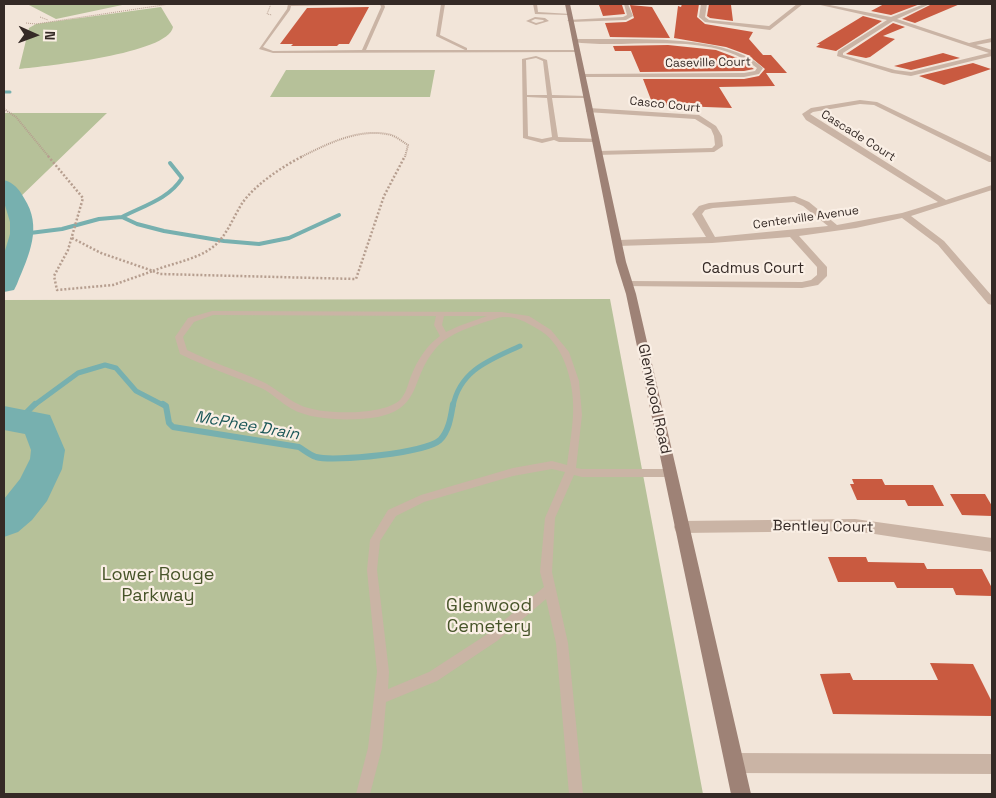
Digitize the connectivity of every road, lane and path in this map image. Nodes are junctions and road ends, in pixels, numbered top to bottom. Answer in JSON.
{"nodes":[{"id":1,"x":170,"y":4,"type":"edge"},
{"id":2,"x":290,"y":4,"type":"edge"},
{"id":3,"x":378,"y":4,"type":"edge"},
{"id":4,"x":382,"y":4,"type":"edge"},
{"id":5,"x":443,"y":4,"type":"edge"},
{"id":6,"x":535,"y":4,"type":"edge"},
{"id":7,"x":554,"y":4,"type":"edge"},
{"id":8,"x":567,"y":4,"type":"edge"},
{"id":9,"x":626,"y":4,"type":"edge"},
{"id":10,"x":704,"y":4,"type":"edge"},
{"id":11,"x":800,"y":4,"type":"edge"},
{"id":12,"x":822,"y":4,"type":"edge"},
{"id":13,"x":928,"y":4,"type":"edge"},
{"id":14,"x":556,"y":13,"type":"junction"},
{"id":15,"x":40,"y":17,"type":"dead end"},
{"id":16,"x":570,"y":17,"type":"junction"},
{"id":17,"x":48,"y":20,"type":"junction"},
{"id":18,"x":892,"y":20,"type":"junction"},
{"id":19,"x":26,"y":23,"type":"dead end"},
{"id":20,"x":992,"y":40,"type":"edge"},
{"id":21,"x":575,"y":41,"type":"junction"},
{"id":22,"x":971,"y":44,"type":"junction"},
{"id":23,"x":364,"y":51,"type":"junction"},
{"id":24,"x":476,"y":51,"type":"junction"},
{"id":25,"x":577,"y":51,"type":"junction"},
{"id":26,"x":992,"y":53,"type":"edge"},
{"id":27,"x":582,"y":75,"type":"junction"},
{"id":28,"x":524,"y":96,"type":"junction"},
{"id":29,"x":549,"y":97,"type":"junction"},
{"id":30,"x":587,"y":97,"type":"junction"},
{"id":31,"x":4,"y":109,"type":"edge"},
{"id":32,"x":589,"y":110,"type":"junction"},
{"id":33,"x":555,"y":138,"type":"junction"},
{"id":34,"x":596,"y":141,"type":"junction"},
{"id":35,"x":599,"y":153,"type":"junction"},
{"id":36,"x":992,"y":160,"type":"edge"},
{"id":37,"x":992,"y":187,"type":"edge"},
{"id":38,"x":945,"y":203,"type":"junction"},
{"id":39,"x":904,"y":215,"type":"junction"},
{"id":40,"x":835,"y":228,"type":"junction"},
{"id":41,"x":793,"y":235,"type":"junction"},
{"id":42,"x":72,"y":238,"type":"junction"},
{"id":43,"x":712,"y":240,"type":"junction"},
{"id":44,"x":618,"y":243,"type":"junction"},
{"id":45,"x":153,"y":270,"type":"junction"},
{"id":46,"x":628,"y":284,"type":"junction"},
{"id":47,"x":992,"y":302,"type":"edge"},
{"id":48,"x":441,"y":314,"type":"junction"},
{"id":49,"x":502,"y":314,"type":"junction"},
{"id":50,"x":443,"y":335,"type":"junction"},
{"id":51,"x":571,"y":470,"type":"junction"},
{"id":52,"x":670,"y":473,"type":"junction"},
{"id":53,"x":682,"y":527,"type":"junction"},
{"id":54,"x":992,"y":546,"type":"edge"},
{"id":55,"x":550,"y":589,"type":"junction"},
{"id":56,"x":380,"y":698,"type":"junction"},
{"id":57,"x":735,"y":763,"type":"junction"},
{"id":58,"x":992,"y":764,"type":"edge"},
{"id":59,"x":363,"y":794,"type":"edge"},
{"id":60,"x":576,"y":794,"type":"edge"},
{"id":61,"x":741,"y":794,"type":"edge"}],
"edges":[{"from":1,"to":17,"type":"path"},
{"from":2,"to":3,"type":"lane"},
{"from":2,"to":23,"type":"lane"},
{"from":4,"to":23,"type":"lane"},
{"from":5,"to":24,"type":"lane"},
{"from":6,"to":14,"type":"lane"},
{"from":7,"to":14,"type":"lane"},
{"from":8,"to":16,"type":"street","name":"Glenwood Road"},
{"from":9,"to":16,"type":"street"},
{"from":10,"to":11,"type":"street"},
{"from":12,"to":18,"type":"street"},
{"from":13,"to":18,"type":"street"},
{"from":14,"to":16,"type":"lane"},
{"from":15,"to":17,"type":"path"},
{"from":16,"to":21,"type":"street","name":"Glenwood Road"},
{"from":17,"to":19,"type":"path"},
{"from":18,"to":22,"type":"street"},
{"from":18,"to":26,"type":"street"},
{"from":20,"to":22,"type":"street"},
{"from":21,"to":25,"type":"street","name":"Glenwood Road"},
{"from":21,"to":27,"type":"street","name":"Caseville Court"},
{"from":22,"to":26,"type":"street"},
{"from":23,"to":24,"type":"lane"},
{"from":24,"to":25,"type":"lane"},
{"from":25,"to":27,"type":"street","name":"Glenwood Road"},
{"from":27,"to":30,"type":"street","name":"Glenwood Road"},
{"from":28,"to":29,"type":"lane"},
{"from":28,"to":29,"type":"lane"},
{"from":28,"to":33,"type":"lane"},
{"from":29,"to":30,"type":"lane"},
{"from":29,"to":33,"type":"lane"},
{"from":30,"to":32,"type":"street","name":"Glenwood Road"},
{"from":31,"to":42,"type":"path"},
{"from":32,"to":34,"type":"street","name":"Glenwood Road"},
{"from":32,"to":35,"type":"street","name":"Casco Court"},
{"from":33,"to":34,"type":"lane"},
{"from":34,"to":35,"type":"street","name":"Glenwood Road"},
{"from":35,"to":44,"type":"street","name":"Glenwood Road"},
{"from":36,"to":38,"type":"street","name":"Cascade Court"},
{"from":37,"to":38,"type":"street","name":"Centerville Avenue"},
{"from":38,"to":39,"type":"street","name":"Centerville Avenue"},
{"from":39,"to":40,"type":"street","name":"Centerville Avenue"},
{"from":39,"to":47,"type":"street"},
{"from":40,"to":41,"type":"street","name":"Centerville Avenue"},
{"from":40,"to":43,"type":"street"},
{"from":41,"to":43,"type":"street","name":"Centerville Avenue"},
{"from":41,"to":46,"type":"street","name":"Cadmus Court"},
{"from":42,"to":45,"type":"path"},
{"from":42,"to":45,"type":"path"},
{"from":43,"to":44,"type":"street","name":"Centerville Avenue"},
{"from":44,"to":46,"type":"street","name":"Glenwood Road"},
{"from":45,"to":45,"type":"path"},
{"from":46,"to":52,"type":"street","name":"Glenwood Road"},
{"from":48,"to":49,"type":"lane"},
{"from":48,"to":50,"type":"lane"},
{"from":48,"to":50,"type":"lane"},
{"from":49,"to":50,"type":"lane"},
{"from":49,"to":51,"type":"lane"},
{"from":51,"to":52,"type":"lane"},
{"from":51,"to":55,"type":"lane"},
{"from":51,"to":56,"type":"lane"},
{"from":52,"to":53,"type":"street","name":"Glenwood Road"},
{"from":53,"to":54,"type":"street","name":"Bentley Court"},
{"from":53,"to":57,"type":"street","name":"Glenwood Road"},
{"from":55,"to":56,"type":"lane"},
{"from":55,"to":60,"type":"lane"},
{"from":56,"to":59,"type":"lane"},
{"from":57,"to":58,"type":"street"},
{"from":57,"to":61,"type":"street","name":"Glenwood Road"}]}
